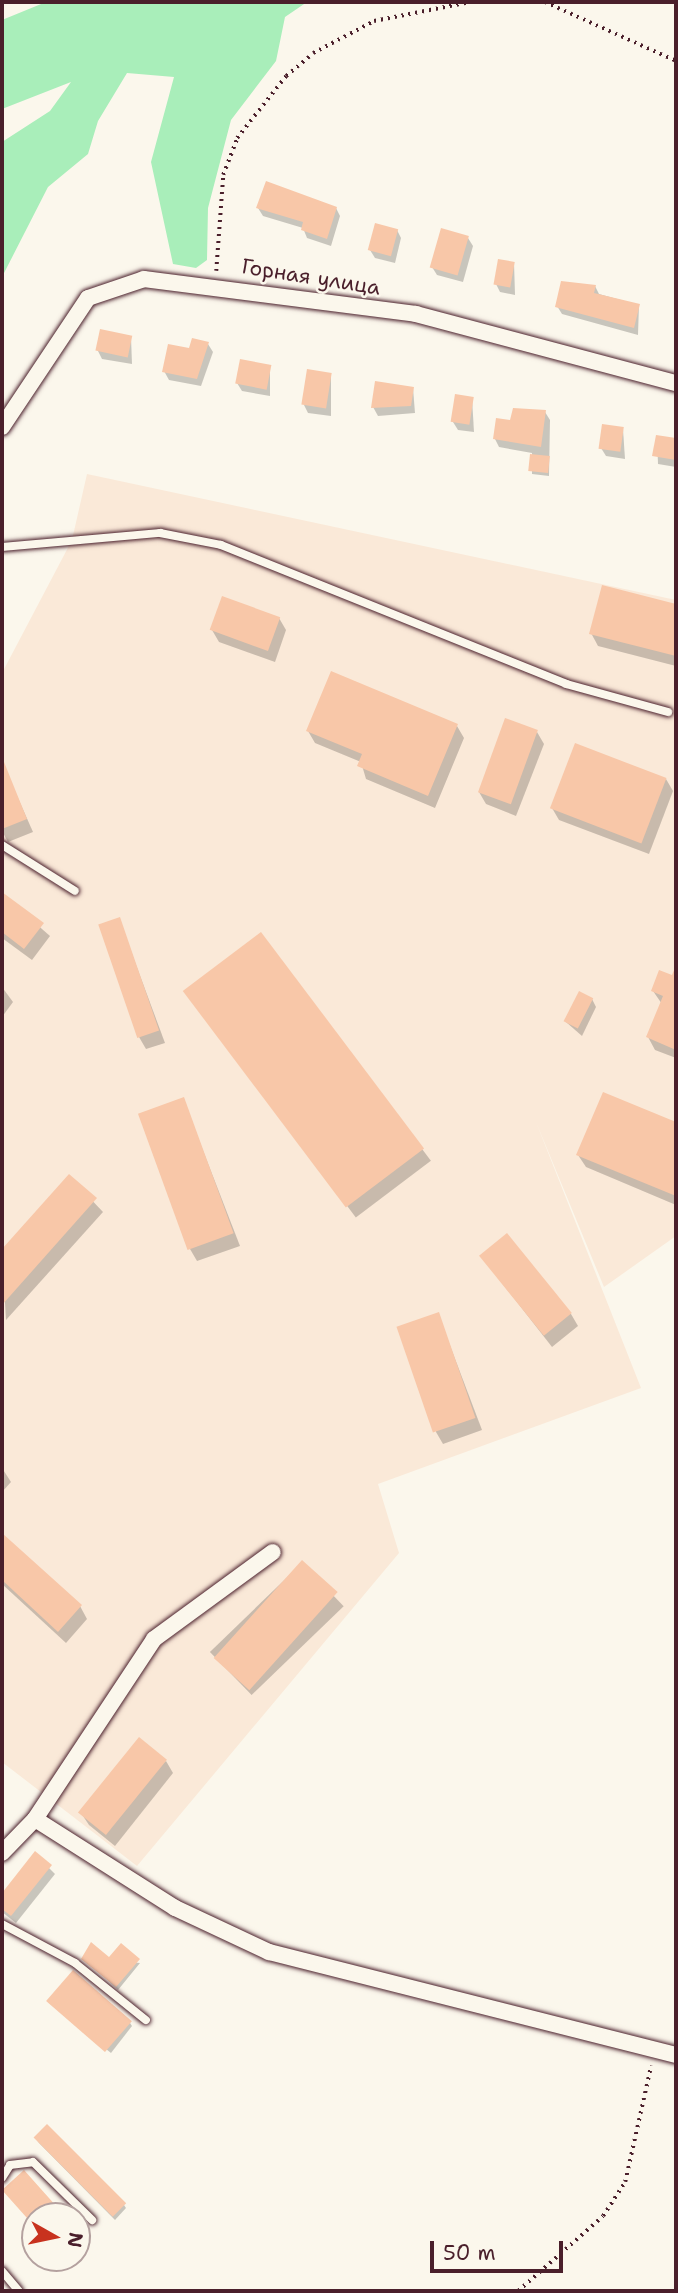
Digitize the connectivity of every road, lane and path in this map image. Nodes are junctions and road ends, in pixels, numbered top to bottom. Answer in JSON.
{"nodes":[{"id":1,"x":470,"y":2,"type":"edge"},
{"id":2,"x":545,"y":2,"type":"edge"},
{"id":3,"x":676,"y":61,"type":"edge"},
{"id":4,"x":216,"y":284,"type":"junction"},
{"id":5,"x":676,"y":383,"type":"edge"},
{"id":6,"x":2,"y":427,"type":"edge"},
{"id":7,"x":2,"y":547,"type":"edge"},
{"id":8,"x":668,"y":712,"type":"dead end"},
{"id":9,"x":2,"y":845,"type":"edge"},
{"id":10,"x":75,"y":891,"type":"dead end"},
{"id":11,"x":273,"y":1552,"type":"dead end"},
{"id":12,"x":35,"y":1819,"type":"junction"},
{"id":13,"x":2,"y":1853,"type":"edge"},
{"id":14,"x":2,"y":1924,"type":"edge"},
{"id":15,"x":146,"y":2020,"type":"dead end"},
{"id":16,"x":654,"y":2050,"type":"junction"},
{"id":17,"x":676,"y":2055,"type":"edge"},
{"id":18,"x":2,"y":2178,"type":"edge"},
{"id":19,"x":92,"y":2220,"type":"dead end"},
{"id":20,"x":2,"y":2271,"type":"edge"},
{"id":21,"x":19,"y":2291,"type":"edge"},
{"id":22,"x":518,"y":2291,"type":"edge"}],
"edges":[{"from":1,"to":4,"type":"path"},
{"from":2,"to":3,"type":"path"},
{"from":4,"to":5,"type":"street","name":"Горная улица"},
{"from":4,"to":6,"type":"street","name":"Горная улица"},
{"from":7,"to":8,"type":"lane"},
{"from":9,"to":10,"type":"lane"},
{"from":11,"to":12,"type":"street"},
{"from":12,"to":13,"type":"street"},
{"from":12,"to":16,"type":"street"},
{"from":14,"to":15,"type":"lane"},
{"from":16,"to":17,"type":"street"},
{"from":16,"to":22,"type":"path"},
{"from":18,"to":19,"type":"lane"},
{"from":20,"to":21,"type":"lane"}]}
